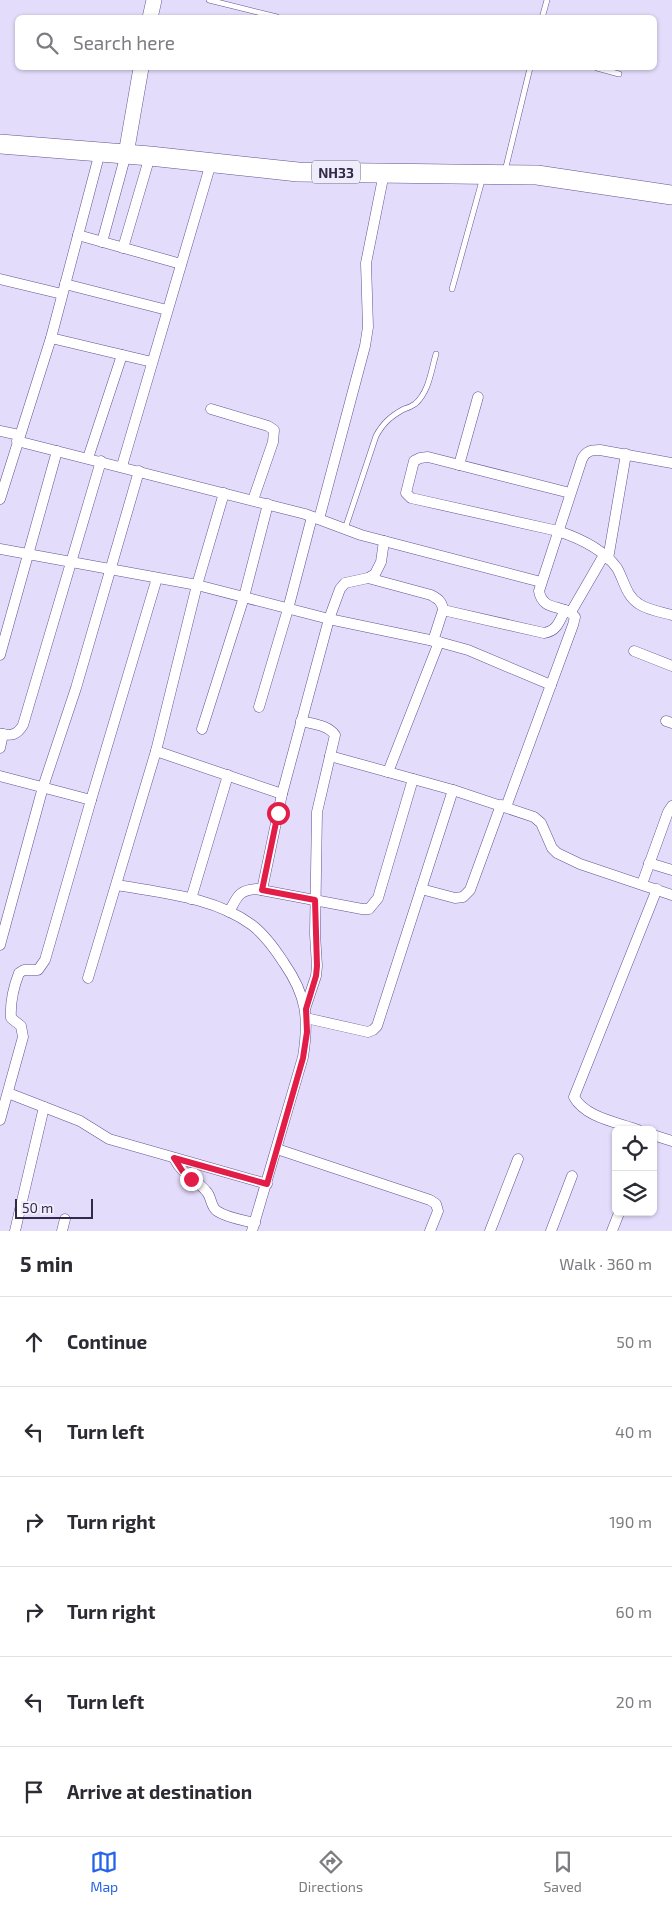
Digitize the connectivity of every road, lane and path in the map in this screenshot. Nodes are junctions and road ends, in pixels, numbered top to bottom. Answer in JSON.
{"nodes":[{"id":1,"x":154,"y":0,"type":"edge"},
{"id":2,"x":209,"y":0,"type":"edge"},
{"id":3,"x":547,"y":0,"type":"edge"},
{"id":4,"x":151,"y":15,"type":"edge"},
{"id":5,"x":268,"y":15,"type":"edge"},
{"id":6,"x":543,"y":15,"type":"edge"},
{"id":7,"x":141,"y":70,"type":"edge"},
{"id":8,"x":530,"y":70,"type":"edge"},
{"id":9,"x":604,"y":70,"type":"edge"},
{"id":10,"x":619,"y":74,"type":"dead end"},
{"id":11,"x":0,"y":144,"type":"edge"},
{"id":12,"x":100,"y":152,"type":"junction"},
{"id":13,"x":126,"y":154,"type":"junction"},
{"id":14,"x":150,"y":156,"type":"junction"},
{"id":15,"x":211,"y":163,"type":"junction"},
{"id":16,"x":384,"y":173,"type":"junction"},
{"id":17,"x":484,"y":174,"type":"junction"},
{"id":18,"x":504,"y":174,"type":"junction"},
{"id":19,"x":672,"y":195,"type":"edge"},
{"id":20,"x":78,"y":235,"type":"junction"},
{"id":21,"x":102,"y":242,"type":"junction"},
{"id":22,"x":123,"y":248,"type":"junction"},
{"id":23,"x":181,"y":264,"type":"junction"},
{"id":24,"x":0,"y":279,"type":"edge"},
{"id":25,"x":64,"y":289,"type":"junction"},
{"id":26,"x":452,"y":289,"type":"dead end"},
{"id":27,"x":167,"y":310,"type":"junction"},
{"id":28,"x":51,"y":338,"type":"junction"},
{"id":29,"x":436,"y":354,"type":"dead end"},
{"id":30,"x":122,"y":355,"type":"junction"},
{"id":31,"x":152,"y":362,"type":"junction"},
{"id":32,"x":478,"y":397,"type":"dead end"},
{"id":33,"x":212,"y":409,"type":"dead end"},
{"id":34,"x":0,"y":431,"type":"edge"},
{"id":35,"x":18,"y":438,"type":"junction"},
{"id":36,"x":57,"y":450,"type":"junction"},
{"id":37,"x":626,"y":454,"type":"junction"},
{"id":38,"x":88,"y":458,"type":"junction"},
{"id":39,"x":100,"y":461,"type":"junction"},
{"id":40,"x":672,"y":463,"type":"edge"},
{"id":41,"x":459,"y":465,"type":"junction"},
{"id":42,"x":122,"y":466,"type":"junction"},
{"id":43,"x":138,"y":471,"type":"junction"},
{"id":44,"x":224,"y":493,"type":"junction"},
{"id":45,"x":570,"y":493,"type":"junction"},
{"id":46,"x":0,"y":499,"type":"edge"},
{"id":47,"x":253,"y":500,"type":"junction"},
{"id":48,"x":268,"y":504,"type":"junction"},
{"id":49,"x":315,"y":518,"type":"junction"},
{"id":50,"x":344,"y":530,"type":"junction"},
{"id":51,"x":558,"y":531,"type":"junction"},
{"id":52,"x":384,"y":541,"type":"junction"},
{"id":53,"x":0,"y":549,"type":"edge"},
{"id":54,"x":29,"y":554,"type":"junction"},
{"id":55,"x":606,"y":557,"type":"junction"},
{"id":56,"x":70,"y":562,"type":"junction"},
{"id":57,"x":111,"y":571,"type":"junction"},
{"id":58,"x":157,"y":578,"type":"junction"},
{"id":59,"x":368,"y":578,"type":"junction"},
{"id":60,"x":541,"y":582,"type":"junction"},
{"id":61,"x":196,"y":585,"type":"junction"},
{"id":62,"x":244,"y":597,"type":"junction"},
{"id":63,"x":288,"y":608,"type":"junction"},
{"id":64,"x":443,"y":610,"type":"junction"},
{"id":65,"x":568,"y":611,"type":"junction"},
{"id":66,"x":672,"y":615,"type":"edge"},
{"id":67,"x":328,"y":619,"type":"junction"},
{"id":68,"x":436,"y":642,"type":"junction"},
{"id":69,"x":634,"y":651,"type":"dead end"},
{"id":70,"x":0,"y":655,"type":"edge"},
{"id":71,"x":672,"y":666,"type":"edge"},
{"id":72,"x":551,"y":685,"type":"junction"},
{"id":73,"x":259,"y":707,"type":"dead end"},
{"id":74,"x":301,"y":721,"type":"junction"},
{"id":75,"x":202,"y":729,"type":"dead end"},
{"id":76,"x":1,"y":734,"type":"edge"},
{"id":77,"x":0,"y":748,"type":"edge"},
{"id":78,"x":156,"y":751,"type":"junction"},
{"id":79,"x":330,"y":756,"type":"junction"},
{"id":80,"x":388,"y":772,"type":"junction"},
{"id":81,"x":228,"y":775,"type":"junction"},
{"id":82,"x":0,"y":776,"type":"edge"},
{"id":83,"x":413,"y":779,"type":"junction"},
{"id":84,"x":44,"y":787,"type":"junction"},
{"id":85,"x":453,"y":790,"type":"junction"},
{"id":86,"x":282,"y":794,"type":"junction"},
{"id":87,"x":91,"y":800,"type":"junction"},
{"id":88,"x":504,"y":806,"type":"junction"},
{"id":89,"x":672,"y":806,"type":"edge"},
{"id":90,"x":649,"y":863,"type":"junction"},
{"id":91,"x":672,"y":870,"type":"edge"},
{"id":92,"x":642,"y":884,"type":"junction"},
{"id":93,"x":117,"y":885,"type":"junction"},
{"id":94,"x":421,"y":888,"type":"junction"},
{"id":95,"x":656,"y":889,"type":"junction"},
{"id":96,"x":262,"y":890,"type":"junction"},
{"id":97,"x":672,"y":895,"type":"edge"},
{"id":98,"x":191,"y":899,"type":"junction"},
{"id":99,"x":315,"y":900,"type":"junction"},
{"id":100,"x":229,"y":912,"type":"junction"},
{"id":101,"x":0,"y":945,"type":"edge"},
{"id":102,"x":88,"y":978,"type":"dead end"},
{"id":103,"x":306,"y":1013,"type":"junction"},
{"id":104,"x":8,"y":1092,"type":"junction"},
{"id":105,"x":2,"y":1104,"type":"edge"},
{"id":106,"x":44,"y":1107,"type":"junction"},
{"id":107,"x":0,"y":1120,"type":"edge"},
{"id":108,"x":627,"y":1126,"type":"edge"},
{"id":109,"x":657,"y":1136,"type":"edge"},
{"id":110,"x":672,"y":1141,"type":"edge"},
{"id":111,"x":277,"y":1149,"type":"junction"},
{"id":112,"x":174,"y":1158,"type":"junction"},
{"id":113,"x":518,"y":1159,"type":"dead end"},
{"id":114,"x":572,"y":1176,"type":"dead end"},
{"id":115,"x":267,"y":1184,"type":"junction"},
{"id":116,"x":618,"y":1216,"type":"edge"},
{"id":117,"x":65,"y":1219,"type":"dead end"},
{"id":118,"x":253,"y":1227,"type":"edge"},
{"id":119,"x":15,"y":1231,"type":"edge"},
{"id":120,"x":62,"y":1231,"type":"edge"},
{"id":121,"x":430,"y":1231,"type":"edge"},
{"id":122,"x":490,"y":1231,"type":"edge"},
{"id":123,"x":551,"y":1231,"type":"edge"},
{"id":124,"x":612,"y":1231,"type":"edge"}],
"edges":[{"from":1,"to":4,"type":"street"},
{"from":2,"to":5,"type":"lane"},
{"from":3,"to":6,"type":"lane"},
{"from":7,"to":13,"type":"street"},
{"from":8,"to":18,"type":"lane"},
{"from":9,"to":10,"type":"lane"},
{"from":11,"to":12,"type":"highway","number":"NH33"},
{"from":12,"to":13,"type":"highway","number":"NH33"},
{"from":12,"to":20,"type":"street"},
{"from":13,"to":14,"type":"highway","number":"NH33"},
{"from":13,"to":21,"type":"street"},
{"from":14,"to":15,"type":"highway","number":"NH33"},
{"from":14,"to":22,"type":"street"},
{"from":15,"to":16,"type":"highway","number":"NH33"},
{"from":15,"to":23,"type":"street"},
{"from":16,"to":17,"type":"highway","number":"NH33"},
{"from":16,"to":49,"type":"street"},
{"from":17,"to":18,"type":"highway","number":"NH33"},
{"from":17,"to":26,"type":"lane"},
{"from":18,"to":19,"type":"highway","number":"NH33"},
{"from":20,"to":21,"type":"street"},
{"from":20,"to":25,"type":"street"},
{"from":21,"to":22,"type":"street"},
{"from":22,"to":23,"type":"street"},
{"from":23,"to":27,"type":"street"},
{"from":24,"to":25,"type":"street"},
{"from":25,"to":27,"type":"street"},
{"from":25,"to":28,"type":"street"},
{"from":27,"to":31,"type":"street"},
{"from":28,"to":30,"type":"street"},
{"from":28,"to":35,"type":"street"},
{"from":29,"to":50,"type":"lane"},
{"from":30,"to":31,"type":"street"},
{"from":30,"to":38,"type":"street"},
{"from":31,"to":42,"type":"street"},
{"from":32,"to":41,"type":"street"},
{"from":33,"to":47,"type":"street"},
{"from":34,"to":35,"type":"street"},
{"from":35,"to":36,"type":"street"},
{"from":35,"to":46,"type":"street"},
{"from":36,"to":38,"type":"street"},
{"from":36,"to":54,"type":"street"},
{"from":37,"to":40,"type":"street"},
{"from":37,"to":45,"type":"street"},
{"from":37,"to":55,"type":"street"},
{"from":38,"to":39,"type":"street"},
{"from":39,"to":42,"type":"street"},
{"from":39,"to":56,"type":"street"},
{"from":41,"to":45,"type":"street"},
{"from":41,"to":51,"type":"street"},
{"from":42,"to":43,"type":"street"},
{"from":43,"to":44,"type":"street"},
{"from":43,"to":57,"type":"street"},
{"from":44,"to":47,"type":"street"},
{"from":44,"to":61,"type":"street"},
{"from":45,"to":51,"type":"street"},
{"from":47,"to":48,"type":"street"},
{"from":48,"to":49,"type":"street"},
{"from":48,"to":62,"type":"street"},
{"from":49,"to":50,"type":"street"},
{"from":49,"to":63,"type":"street"},
{"from":50,"to":52,"type":"street"},
{"from":51,"to":55,"type":"street"},
{"from":51,"to":60,"type":"street"},
{"from":52,"to":59,"type":"street"},
{"from":52,"to":60,"type":"street"},
{"from":53,"to":54,"type":"street"},
{"from":54,"to":56,"type":"street"},
{"from":54,"to":70,"type":"street"},
{"from":55,"to":65,"type":"street"},
{"from":55,"to":66,"type":"street"},
{"from":56,"to":57,"type":"street"},
{"from":56,"to":76,"type":"street"},
{"from":57,"to":58,"type":"street"},
{"from":57,"to":84,"type":"street"},
{"from":58,"to":61,"type":"street"},
{"from":58,"to":87,"type":"street"},
{"from":59,"to":64,"type":"street"},
{"from":59,"to":67,"type":"street"},
{"from":60,"to":65,"type":"street"},
{"from":61,"to":62,"type":"street"},
{"from":61,"to":78,"type":"street"},
{"from":62,"to":63,"type":"street"},
{"from":62,"to":75,"type":"street"},
{"from":63,"to":67,"type":"street"},
{"from":63,"to":73,"type":"street"},
{"from":64,"to":65,"type":"street"},
{"from":64,"to":68,"type":"street"},
{"from":65,"to":72,"type":"street"},
{"from":67,"to":68,"type":"street"},
{"from":67,"to":74,"type":"street"},
{"from":68,"to":72,"type":"street"},
{"from":68,"to":80,"type":"street"},
{"from":69,"to":71,"type":"street"},
{"from":72,"to":88,"type":"street"},
{"from":74,"to":79,"type":"street"},
{"from":74,"to":86,"type":"street"},
{"from":76,"to":77,"type":"street"},
{"from":78,"to":81,"type":"street"},
{"from":78,"to":93,"type":"street"},
{"from":79,"to":80,"type":"street"},
{"from":79,"to":99,"type":"street"},
{"from":80,"to":83,"type":"street"},
{"from":81,"to":86,"type":"street"},
{"from":81,"to":98,"type":"street"},
{"from":82,"to":84,"type":"street"},
{"from":83,"to":85,"type":"street"},
{"from":83,"to":99,"type":"street"},
{"from":84,"to":87,"type":"street"},
{"from":84,"to":101,"type":"street"},
{"from":85,"to":88,"type":"street"},
{"from":85,"to":94,"type":"street"},
{"from":86,"to":96,"type":"street"},
{"from":87,"to":104,"type":"street"},
{"from":88,"to":92,"type":"street"},
{"from":88,"to":94,"type":"street"},
{"from":89,"to":90,"type":"street"},
{"from":90,"to":91,"type":"street"},
{"from":90,"to":92,"type":"street"},
{"from":92,"to":95,"type":"street"},
{"from":93,"to":98,"type":"street"},
{"from":93,"to":102,"type":"street"},
{"from":94,"to":103,"type":"street"},
{"from":95,"to":97,"type":"street"},
{"from":95,"to":108,"type":"street"},
{"from":96,"to":99,"type":"street"},
{"from":96,"to":100,"type":"street"},
{"from":98,"to":100,"type":"street"},
{"from":99,"to":103,"type":"street"},
{"from":100,"to":103,"type":"street"},
{"from":103,"to":111,"type":"street"},
{"from":104,"to":105,"type":"street"},
{"from":104,"to":106,"type":"street"},
{"from":105,"to":107,"type":"street"},
{"from":106,"to":112,"type":"street"},
{"from":106,"to":119,"type":"street"},
{"from":109,"to":110,"type":"street"},
{"from":111,"to":115,"type":"street"},
{"from":111,"to":121,"type":"street"},
{"from":112,"to":115,"type":"street"},
{"from":112,"to":118,"type":"street"},
{"from":113,"to":122,"type":"street"},
{"from":114,"to":123,"type":"street"},
{"from":115,"to":118,"type":"street"},
{"from":116,"to":124,"type":"street"},
{"from":117,"to":120,"type":"street"}]}
